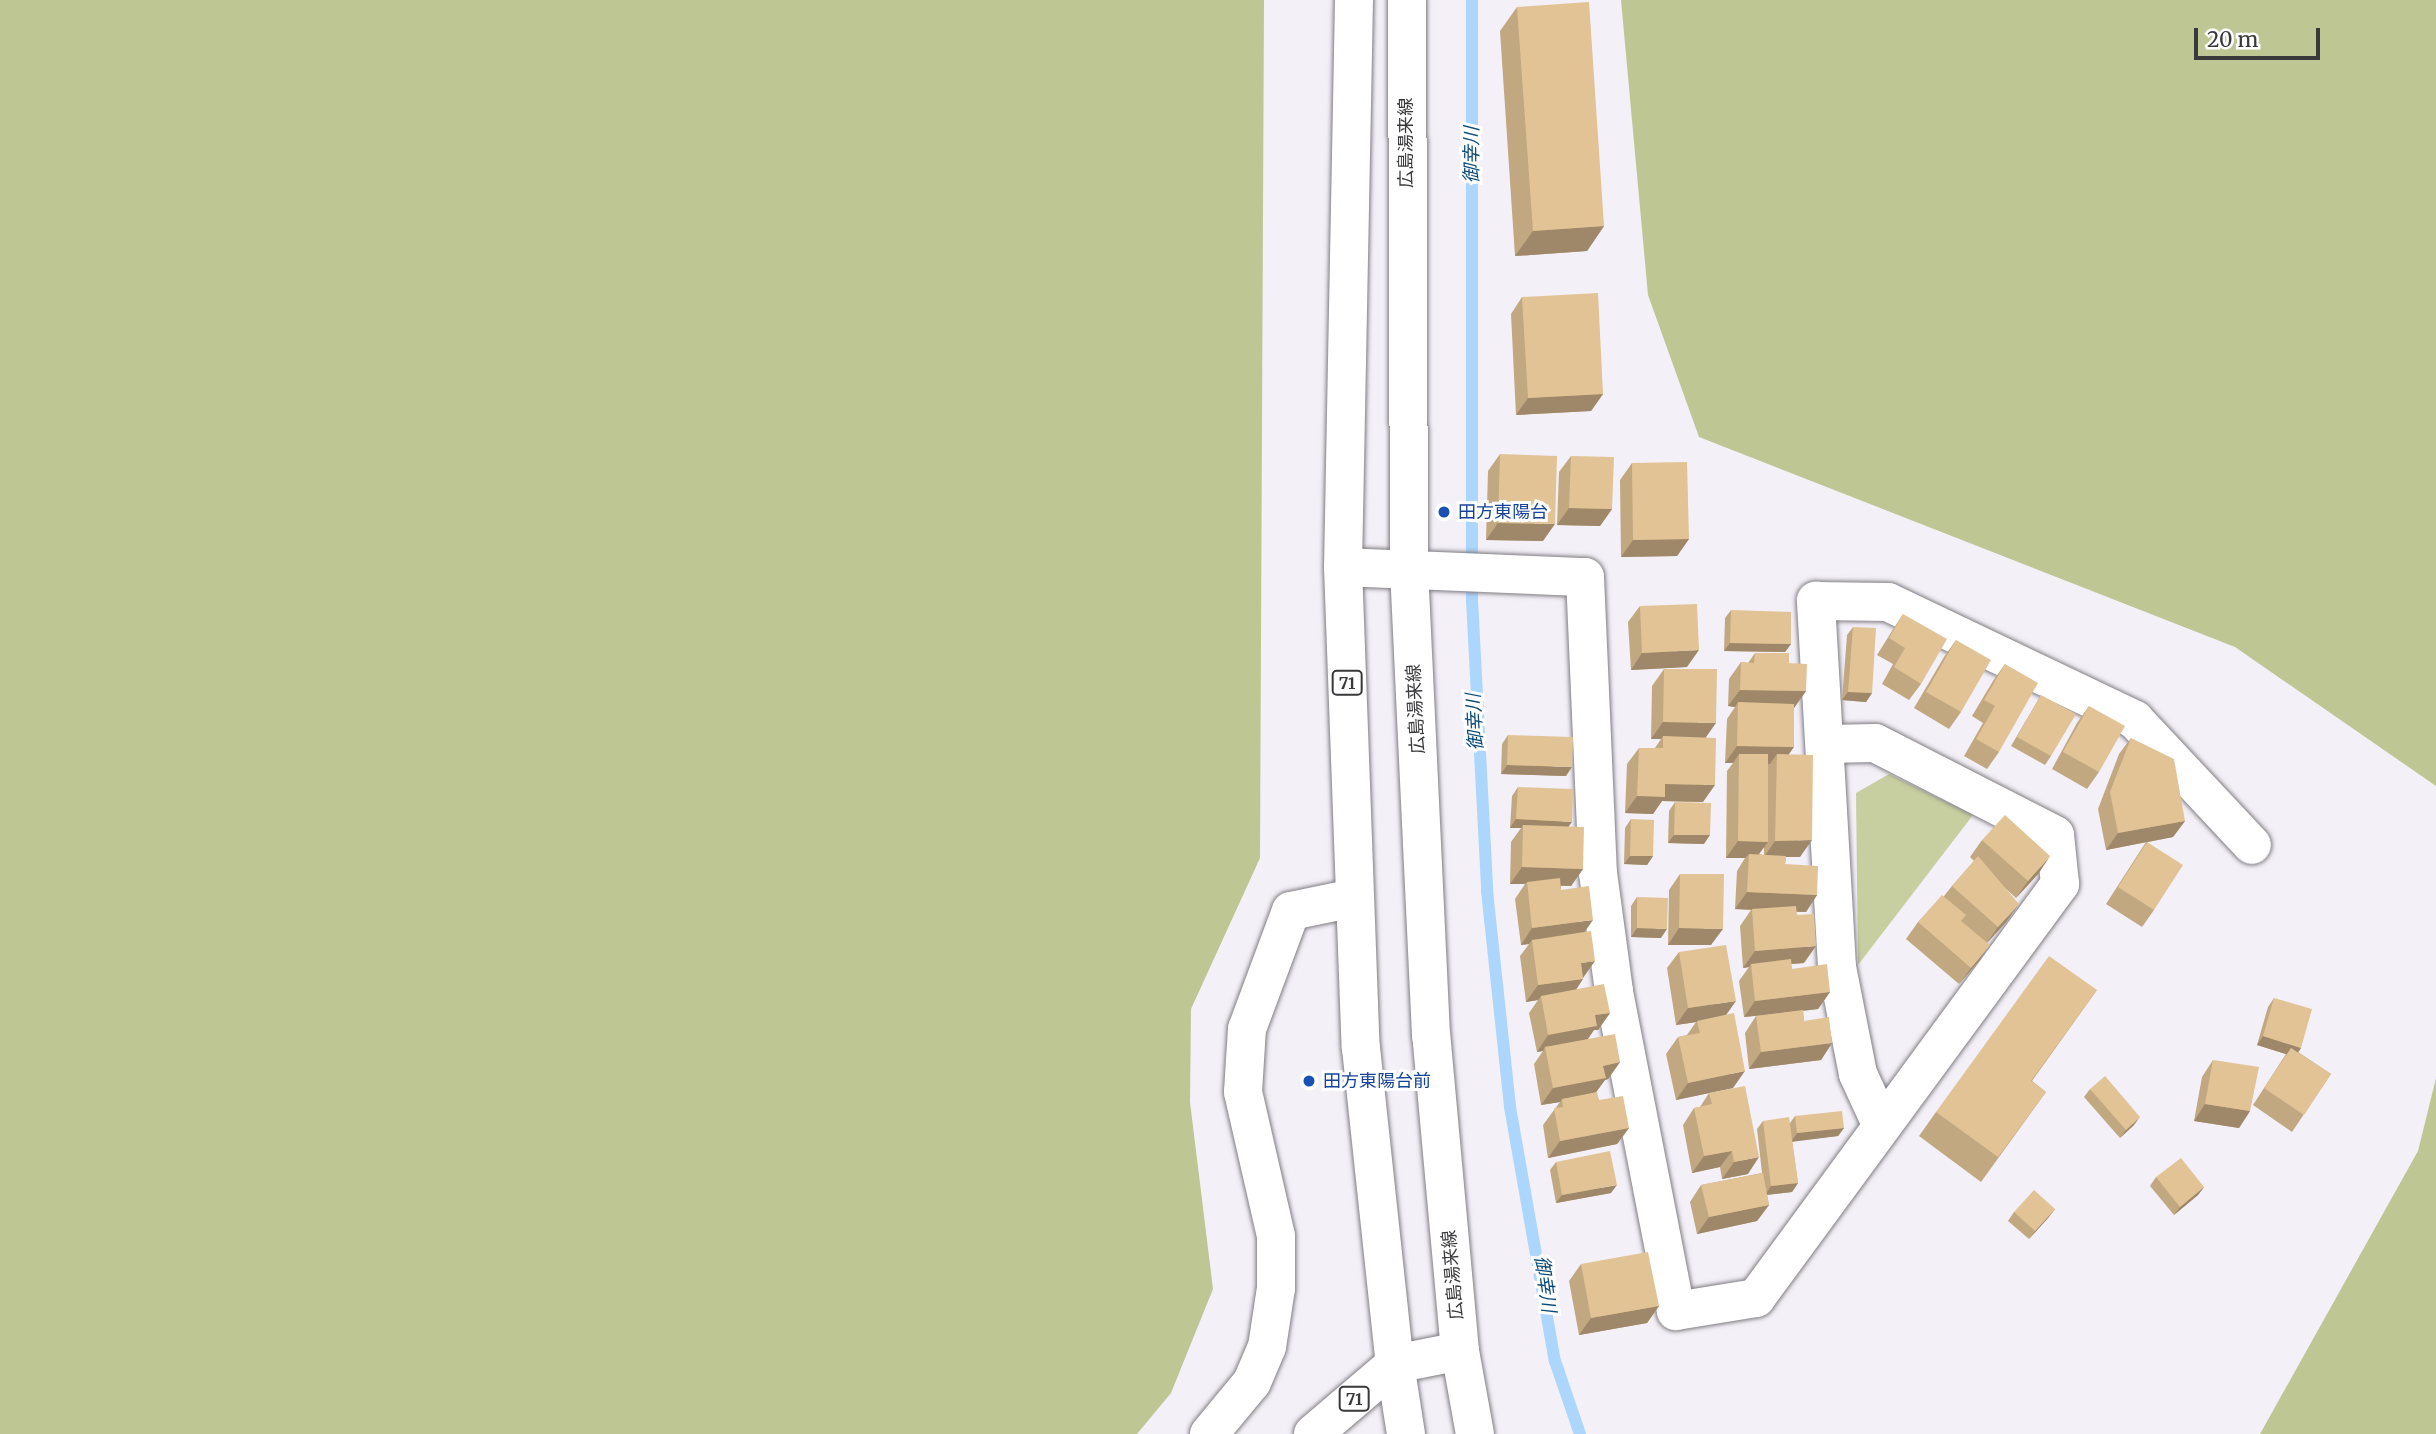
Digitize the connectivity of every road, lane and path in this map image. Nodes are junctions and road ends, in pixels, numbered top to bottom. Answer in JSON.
{"nodes":[{"id":1,"x":1354,"y":0,"type":"edge"},
{"id":2,"x":1407,"y":0,"type":"edge"},
{"id":3,"x":1343,"y":567,"type":"junction"},
{"id":4,"x":1409,"y":567,"type":"junction"},
{"id":5,"x":1826,"y":744,"type":"junction"},
{"id":6,"x":2252,"y":845,"type":"dead end"},
{"id":7,"x":1354,"y":898,"type":"junction"},
{"id":8,"x":1881,"y":1124,"type":"junction"},
{"id":9,"x":1460,"y":1351,"type":"junction"},
{"id":10,"x":1395,"y":1364,"type":"junction"},
{"id":11,"x":1209,"y":1434,"type":"edge"},
{"id":12,"x":1313,"y":1434,"type":"edge"},
{"id":13,"x":1406,"y":1434,"type":"edge"},
{"id":14,"x":1475,"y":1434,"type":"edge"}],
"edges":[{"from":1,"to":3,"type":"street","number":"71"},
{"from":2,"to":4,"type":"street","name":"広島湯来線"},
{"from":3,"to":4,"type":"street"},
{"from":3,"to":7,"type":"street","number":"71"},
{"from":4,"to":8,"type":"street"},
{"from":4,"to":9,"type":"street","name":"広島湯来線"},
{"from":5,"to":6,"type":"street"},
{"from":5,"to":8,"type":"street"},
{"from":5,"to":8,"type":"street"},
{"from":7,"to":10,"type":"street","number":"71"},
{"from":7,"to":11,"type":"street"},
{"from":9,"to":10,"type":"street","number":"71"},
{"from":9,"to":14,"type":"street","name":"広島湯来線"},
{"from":10,"to":12,"type":"street","number":"71"},
{"from":10,"to":13,"type":"street"}]}
